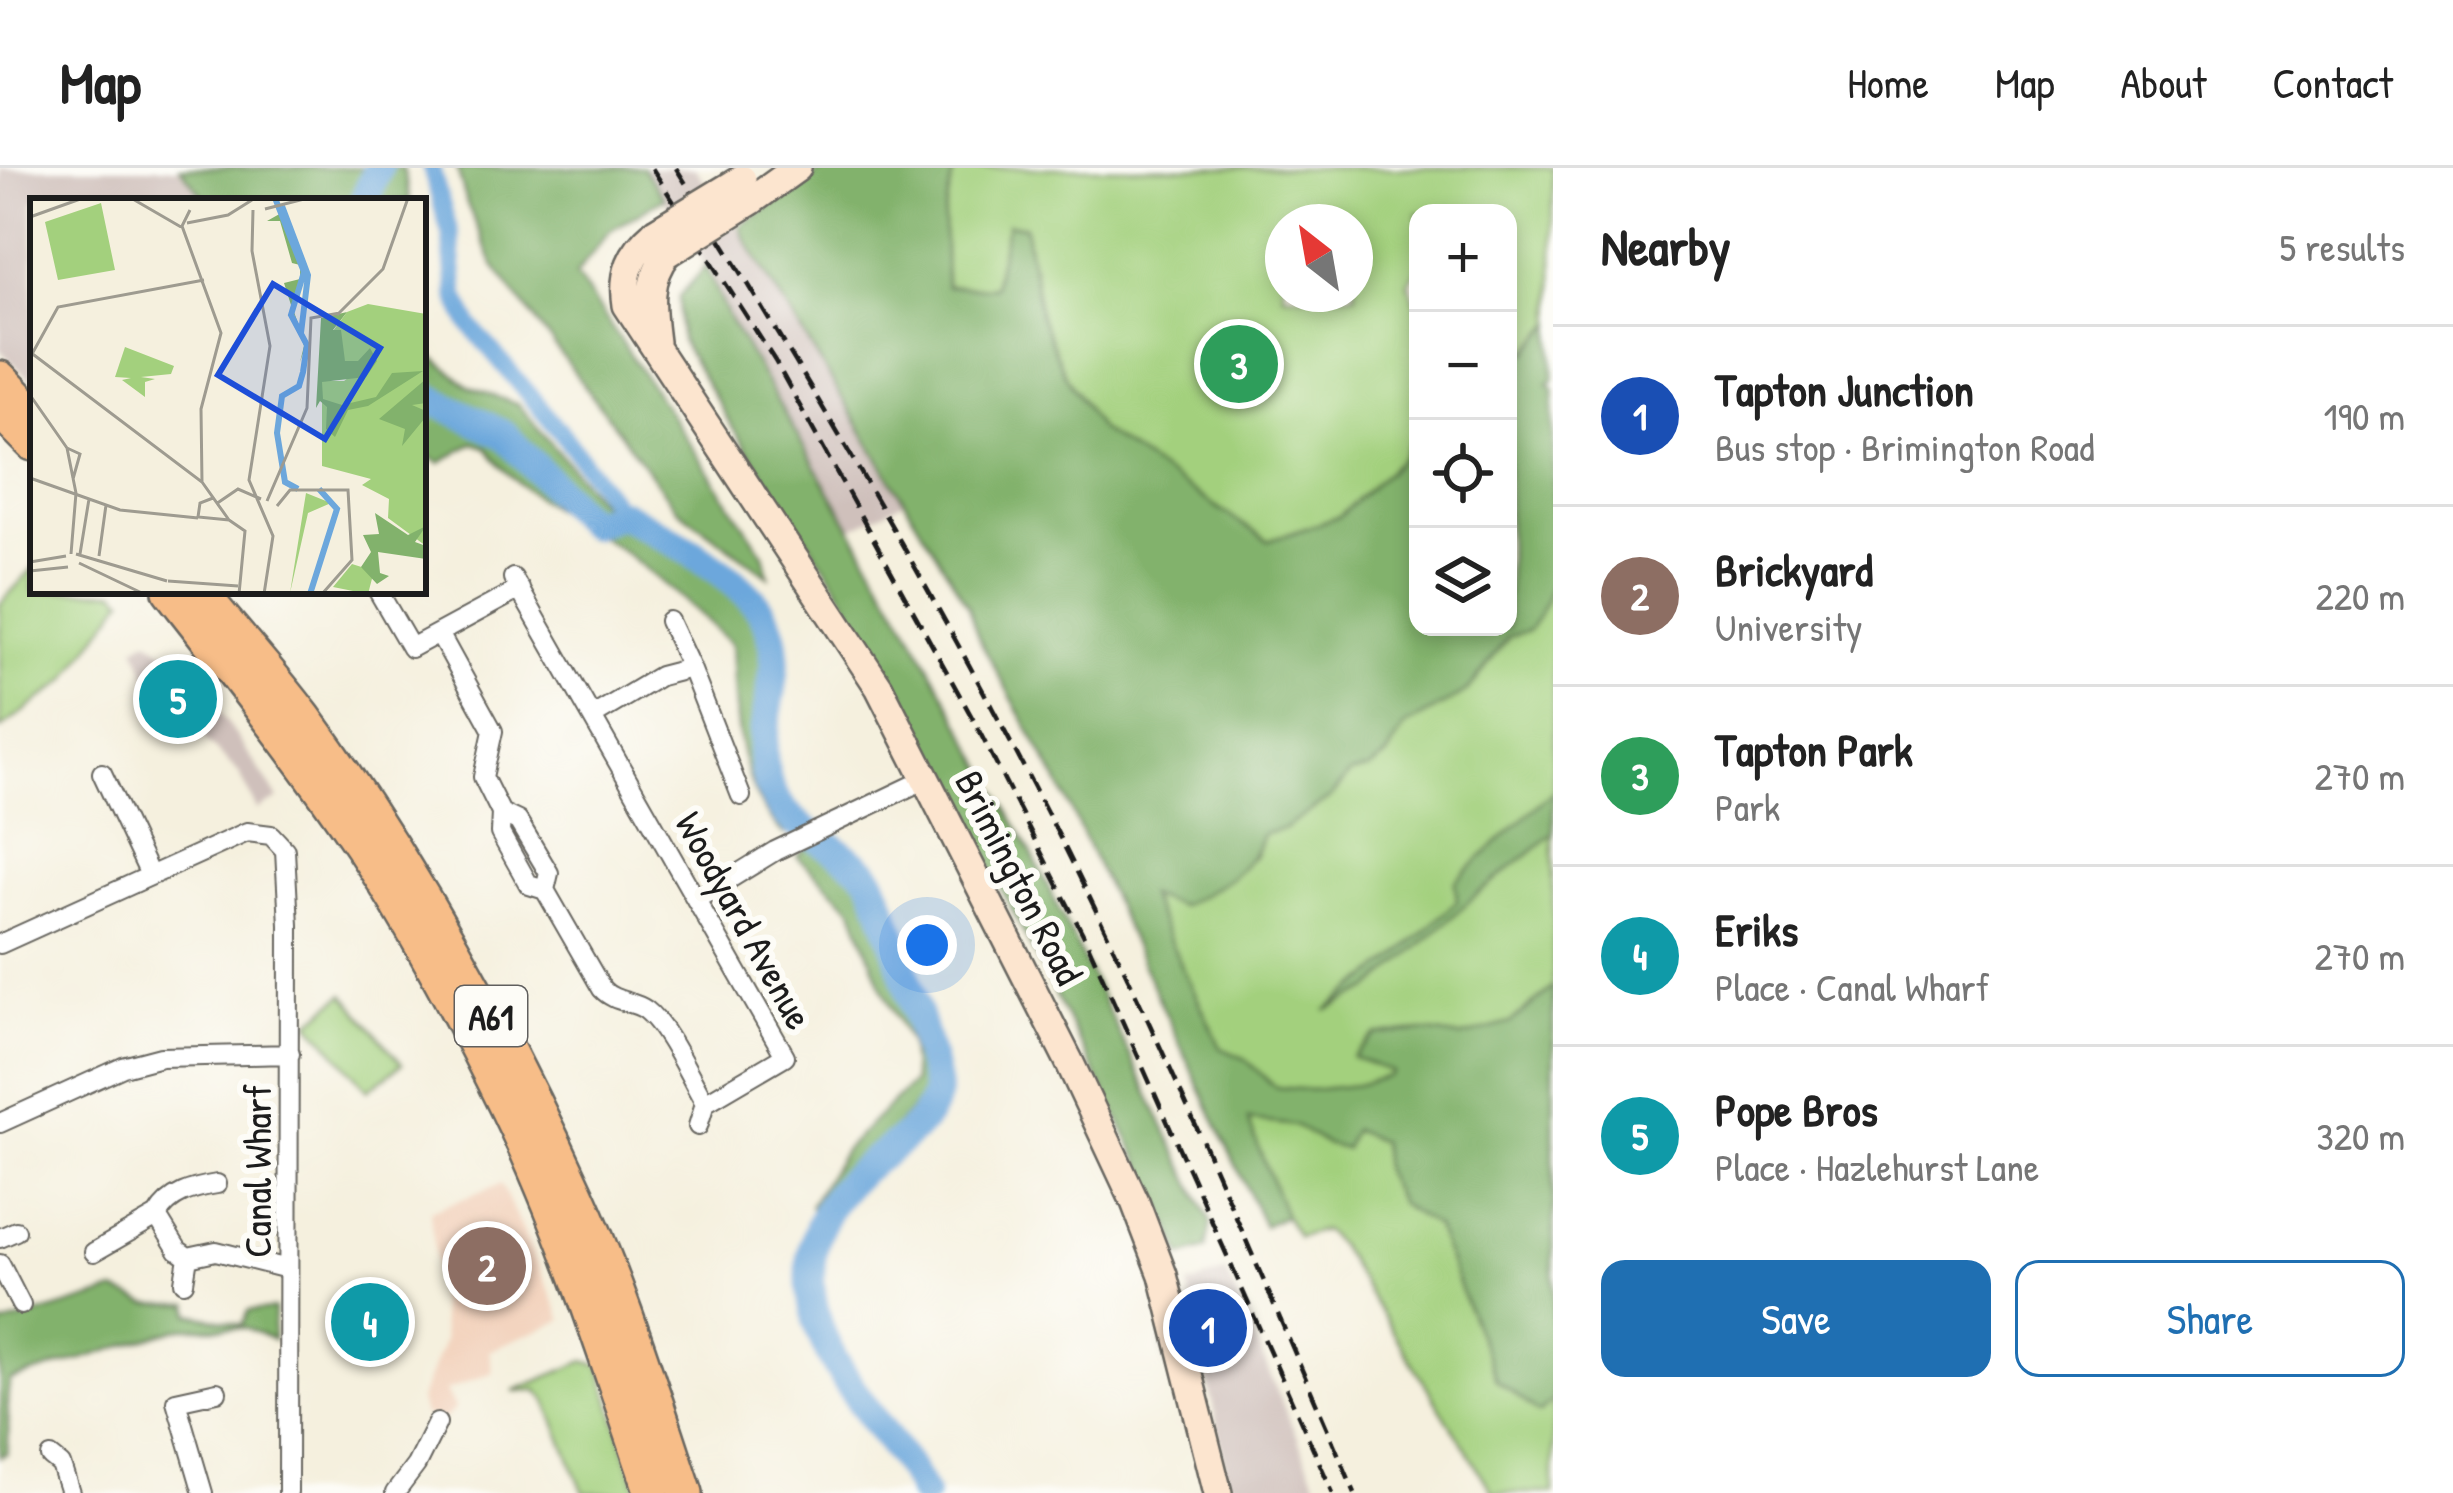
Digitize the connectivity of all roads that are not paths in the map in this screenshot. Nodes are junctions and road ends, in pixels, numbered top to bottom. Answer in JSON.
{"nodes":[{"id":1,"x":797,"y":168,"type":"edge"},
{"id":2,"x":751,"y":183,"type":"edge"},
{"id":3,"x":0,"y":379,"type":"edge"},
{"id":4,"x":30,"y":409,"type":"edge"},
{"id":5,"x":0,"y":411,"type":"edge"},
{"id":6,"x":30,"y":441,"type":"edge"},
{"id":7,"x":172,"y":594,"type":"edge"},
{"id":8,"x":202,"y":594,"type":"edge"},
{"id":9,"x":380,"y":594,"type":"edge"},
{"id":10,"x":669,"y":621,"type":"dead end"},
{"id":11,"x":439,"y":633,"type":"junction"},
{"id":12,"x":691,"y":668,"type":"junction"},
{"id":13,"x":593,"y":716,"type":"junction"},
{"id":14,"x":102,"y":773,"type":"dead end"},
{"id":15,"x":926,"y":779,"type":"junction"},
{"id":16,"x":741,"y":796,"type":"dead end"},
{"id":17,"x":150,"y":875,"type":"junction"},
{"id":18,"x":697,"y":899,"type":"junction"},
{"id":19,"x":0,"y":944,"type":"edge"},
{"id":20,"x":290,"y":1054,"type":"junction"},
{"id":21,"x":705,"y":1103,"type":"junction"},
{"id":22,"x":0,"y":1124,"type":"edge"},
{"id":23,"x":698,"y":1126,"type":"dead end"},
{"id":24,"x":218,"y":1184,"type":"dead end"},
{"id":25,"x":158,"y":1216,"type":"junction"},
{"id":26,"x":94,"y":1252,"type":"dead end"},
{"id":27,"x":188,"y":1257,"type":"junction"},
{"id":28,"x":0,"y":1264,"type":"edge"},
{"id":29,"x":288,"y":1269,"type":"junction"},
{"id":30,"x":184,"y":1282,"type":"dead end"},
{"id":31,"x":21,"y":1305,"type":"dead end"},
{"id":32,"x":218,"y":1392,"type":"dead end"},
{"id":33,"x":437,"y":1423,"type":"dead end"},
{"id":34,"x":51,"y":1457,"type":"dead end"},
{"id":35,"x":70,"y":1493,"type":"edge"},
{"id":36,"x":203,"y":1493,"type":"edge"},
{"id":37,"x":288,"y":1493,"type":"edge"},
{"id":38,"x":395,"y":1493,"type":"edge"},
{"id":39,"x":652,"y":1493,"type":"edge"},
{"id":40,"x":686,"y":1493,"type":"edge"},
{"id":41,"x":1218,"y":1493,"type":"edge"}],
"edges":[{"from":1,"to":2,"type":"main road","name":"Brimington Road"},
{"from":2,"to":15,"type":"main road","name":"Brimington Road","bridge":true},
{"from":3,"to":4,"type":"highway"},
{"from":5,"to":6,"type":"highway"},
{"from":7,"to":39,"type":"highway","number":"A61"},
{"from":8,"to":40,"type":"highway","number":"A61"},
{"from":9,"to":11,"type":"street"},
{"from":10,"to":12,"type":"street","name":"Woodyard Avenue"},
{"from":11,"to":13,"type":"street","name":"Woodyard Avenue"},
{"from":11,"to":21,"type":"street"},
{"from":12,"to":13,"type":"street"},
{"from":12,"to":16,"type":"street","name":"Woodyard Avenue"},
{"from":13,"to":18,"type":"street","name":"Woodyard Avenue"},
{"from":14,"to":17,"type":"street"},
{"from":15,"to":18,"type":"street"},
{"from":15,"to":41,"type":"main road","name":"Brimington Road"},
{"from":17,"to":19,"type":"street"},
{"from":17,"to":20,"type":"street","name":"Canal Wharf"},
{"from":18,"to":21,"type":"street","name":"Woodyard Avenue"},
{"from":20,"to":22,"type":"street"},
{"from":20,"to":29,"type":"street","name":"Canal Wharf"},
{"from":21,"to":23,"type":"street"},
{"from":24,"to":25,"type":"street"},
{"from":25,"to":26,"type":"street"},
{"from":25,"to":27,"type":"street"},
{"from":27,"to":29,"type":"street"},
{"from":27,"to":30,"type":"street"},
{"from":28,"to":31,"type":"street"},
{"from":29,"to":37,"type":"street","name":"Canal Wharf"},
{"from":32,"to":36,"type":"street"},
{"from":33,"to":38,"type":"street"},
{"from":34,"to":35,"type":"street"}]}
